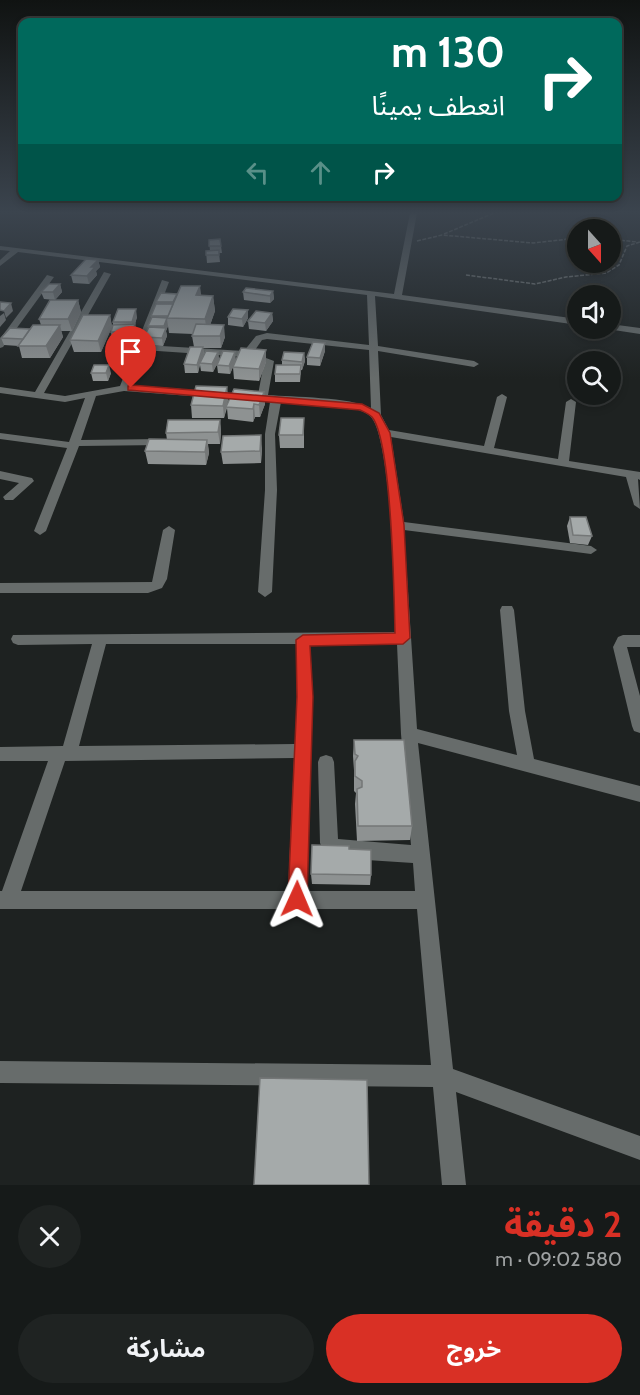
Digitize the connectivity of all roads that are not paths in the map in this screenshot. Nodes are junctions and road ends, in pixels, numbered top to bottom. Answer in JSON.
{"nodes":[{"id":1,"x":167,"y":268,"type":"edge"},
{"id":2,"x":403,"y":268,"type":"edge"},
{"id":3,"x":107,"y":274,"type":"dead end"},
{"id":4,"x":50,"y":277,"type":"dead end"},
{"id":5,"x":165,"y":282,"type":"dead end"},
{"id":6,"x":371,"y":293,"type":"junction"},
{"id":7,"x":397,"y":297,"type":"junction"},
{"id":8,"x":567,"y":320,"type":"edge"},
{"id":9,"x":621,"y":328,"type":"edge"},
{"id":10,"x":640,"y":331,"type":"edge"},
{"id":11,"x":0,"y":345,"type":"edge"},
{"id":12,"x":140,"y":347,"type":"junction"},
{"id":13,"x":374,"y":348,"type":"junction"},
{"id":14,"x":247,"y":354,"type":"junction"},
{"id":15,"x":474,"y":364,"type":"dead end"},
{"id":16,"x":124,"y":388,"type":"junction"},
{"id":17,"x":0,"y":390,"type":"edge"},
{"id":18,"x":38,"y":395,"type":"junction"},
{"id":19,"x":91,"y":395,"type":"junction"},
{"id":20,"x":502,"y":397,"type":"dead end"},
{"id":21,"x":269,"y":399,"type":"junction"},
{"id":22,"x":571,"y":405,"type":"edge"},
{"id":23,"x":376,"y":415,"type":"junction"},
{"id":24,"x":385,"y":433,"type":"junction"},
{"id":25,"x":0,"y":436,"type":"edge"},
{"id":26,"x":162,"y":442,"type":"edge"},
{"id":27,"x":75,"y":445,"type":"junction"},
{"id":28,"x":488,"y":450,"type":"junction"},
{"id":29,"x":563,"y":463,"type":"junction"},
{"id":30,"x":0,"y":475,"type":"edge"},
{"id":31,"x":636,"y":476,"type":"edge"},
{"id":32,"x":9,"y":497,"type":"dead end"},
{"id":33,"x":640,"y":505,"type":"edge"},
{"id":34,"x":398,"y":525,"type":"junction"},
{"id":35,"x":40,"y":531,"type":"dead end"},
{"id":36,"x":170,"y":531,"type":"dead end"},
{"id":37,"x":591,"y":550,"type":"dead end"},
{"id":38,"x":0,"y":588,"type":"edge"},
{"id":39,"x":265,"y":592,"type":"dead end"},
{"id":40,"x":507,"y":610,"type":"dead end"},
{"id":41,"x":403,"y":638,"type":"junction"},
{"id":42,"x":18,"y":639,"type":"dead end"},
{"id":43,"x":100,"y":640,"type":"junction"},
{"id":44,"x":303,"y":640,"type":"junction"},
{"id":45,"x":640,"y":641,"type":"edge"},
{"id":46,"x":640,"y":726,"type":"edge"},
{"id":47,"x":410,"y":734,"type":"junction"},
{"id":48,"x":301,"y":750,"type":"junction"},
{"id":49,"x":64,"y":753,"type":"junction"},
{"id":50,"x":0,"y":754,"type":"edge"},
{"id":51,"x":326,"y":762,"type":"dead end"},
{"id":52,"x":527,"y":764,"type":"junction"},
{"id":53,"x":640,"y":794,"type":"edge"},
{"id":54,"x":422,"y":855,"type":"junction"},
{"id":55,"x":297,"y":899,"type":"junction"},
{"id":56,"x":4,"y":900,"type":"edge"},
{"id":57,"x":427,"y":900,"type":"junction"},
{"id":58,"x":0,"y":1072,"type":"edge"},
{"id":59,"x":443,"y":1076,"type":"junction"},
{"id":60,"x":640,"y":1148,"type":"edge"},
{"id":61,"x":454,"y":1185,"type":"edge"}],
"edges":[{"from":1,"to":6,"type":"street"},
{"from":2,"to":7,"type":"street"},
{"from":3,"to":18,"type":"street"},
{"from":4,"to":11,"type":"street"},
{"from":5,"to":12,"type":"street"},
{"from":6,"to":7,"type":"street"},
{"from":6,"to":13,"type":"street"},
{"from":7,"to":8,"type":"street"},
{"from":9,"to":10,"type":"street"},
{"from":12,"to":14,"type":"street"},
{"from":12,"to":16,"type":"street"},
{"from":13,"to":14,"type":"street"},
{"from":13,"to":15,"type":"street"},
{"from":13,"to":23,"type":"street"},
{"from":14,"to":21,"type":"street"},
{"from":16,"to":19,"type":"street"},
{"from":16,"to":21,"type":"street"},
{"from":17,"to":18,"type":"street"},
{"from":18,"to":19,"type":"street"},
{"from":19,"to":27,"type":"street"},
{"from":20,"to":28,"type":"street"},
{"from":21,"to":23,"type":"street"},
{"from":21,"to":39,"type":"street"},
{"from":22,"to":29,"type":"street"},
{"from":23,"to":24,"type":"street"},
{"from":24,"to":28,"type":"street"},
{"from":24,"to":34,"type":"street"},
{"from":25,"to":27,"type":"street"},
{"from":26,"to":27,"type":"street"},
{"from":27,"to":35,"type":"street"},
{"from":28,"to":29,"type":"street"},
{"from":29,"to":31,"type":"street"},
{"from":30,"to":32,"type":"street"},
{"from":31,"to":33,"type":"street"},
{"from":34,"to":37,"type":"street"},
{"from":34,"to":41,"type":"street"},
{"from":36,"to":38,"type":"street"},
{"from":40,"to":52,"type":"street"},
{"from":41,"to":44,"type":"street"},
{"from":41,"to":47,"type":"street"},
{"from":42,"to":43,"type":"street"},
{"from":43,"to":44,"type":"street"},
{"from":43,"to":49,"type":"street"},
{"from":44,"to":48,"type":"street"},
{"from":45,"to":46,"type":"street"},
{"from":47,"to":52,"type":"street"},
{"from":47,"to":54,"type":"street"},
{"from":48,"to":49,"type":"street"},
{"from":48,"to":55,"type":"street"},
{"from":49,"to":50,"type":"street"},
{"from":49,"to":56,"type":"street"},
{"from":51,"to":54,"type":"street"},
{"from":52,"to":53,"type":"street"},
{"from":54,"to":57,"type":"street"},
{"from":55,"to":56,"type":"street"},
{"from":55,"to":57,"type":"street"},
{"from":57,"to":59,"type":"street"},
{"from":58,"to":59,"type":"street"},
{"from":59,"to":60,"type":"street"},
{"from":59,"to":61,"type":"street"}]}
